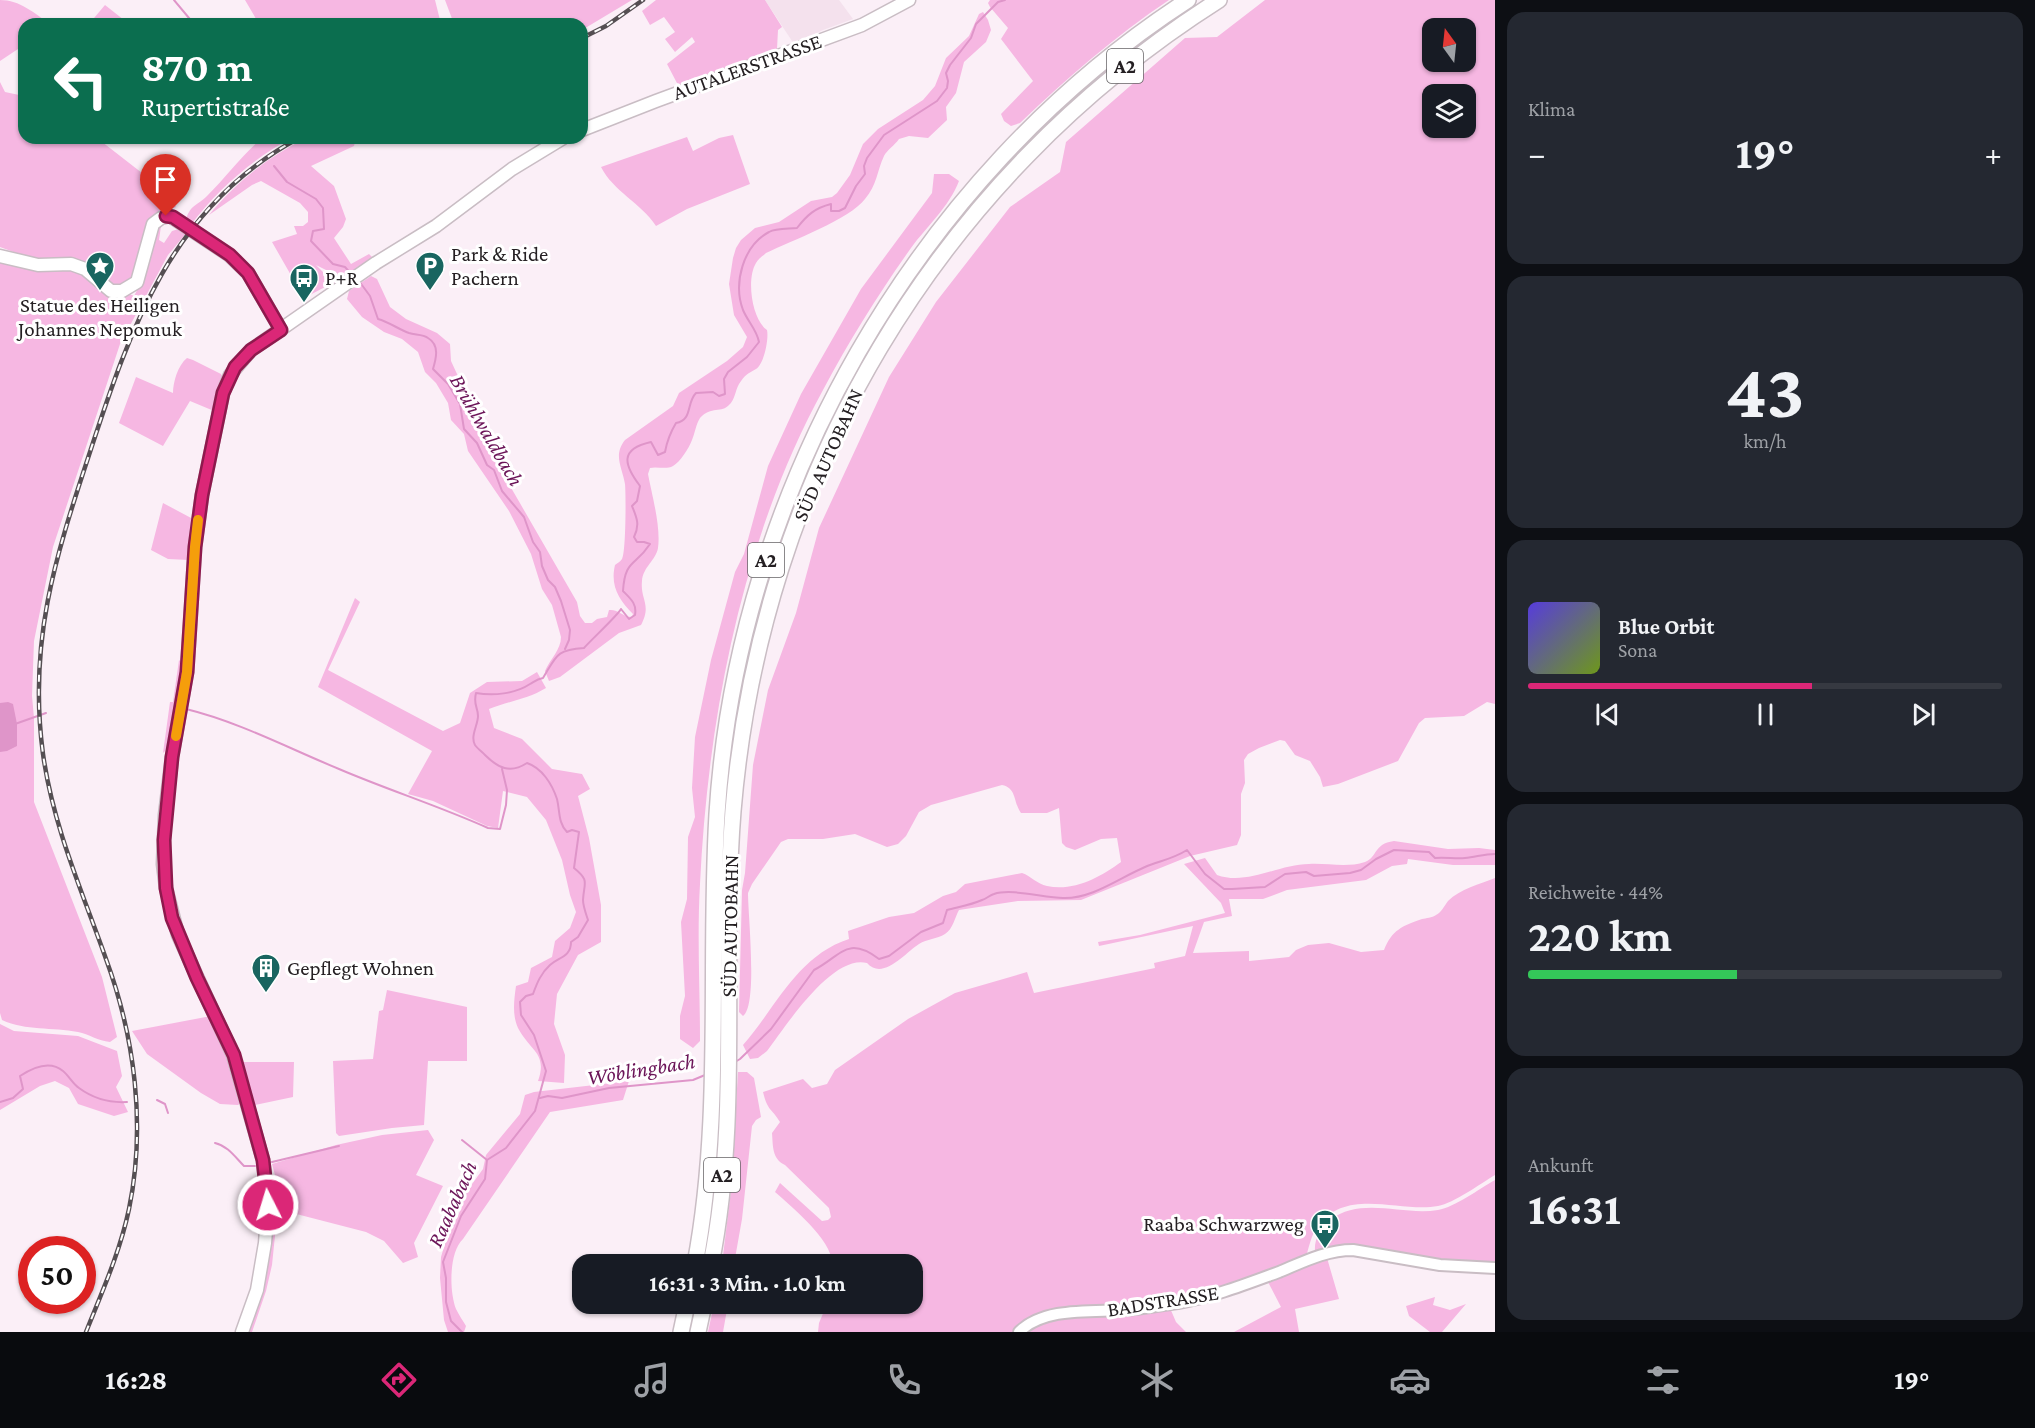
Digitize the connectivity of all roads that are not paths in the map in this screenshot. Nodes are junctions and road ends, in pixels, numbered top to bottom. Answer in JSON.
{"nodes":[{"id":1,"x":909,"y":0,"type":"edge"},
{"id":2,"x":1188,"y":0,"type":"edge"},
{"id":3,"x":1219,"y":0,"type":"edge"},
{"id":4,"x":588,"y":128,"type":"edge"},
{"id":5,"x":553,"y":144,"type":"edge"},
{"id":6,"x":0,"y":256,"type":"edge"},
{"id":7,"x":281,"y":330,"type":"junction"},
{"id":8,"x":696,"y":1254,"type":"edge"},
{"id":9,"x":713,"y":1254,"type":"edge"},
{"id":10,"x":1495,"y":1268,"type":"edge"},
{"id":11,"x":685,"y":1314,"type":"edge"},
{"id":12,"x":702,"y":1314,"type":"edge"},
{"id":13,"x":242,"y":1332,"type":"edge"},
{"id":14,"x":681,"y":1332,"type":"edge"},
{"id":15,"x":698,"y":1332,"type":"edge"},
{"id":16,"x":1019,"y":1332,"type":"edge"}],
"edges":[{"from":1,"to":4,"type":"main road","name":"AUTALERSTRASSE"},
{"from":2,"to":8,"type":"highway","name":"SÜD AUTOBAHN","number":"A2"},
{"from":3,"to":9,"type":"highway","name":"SÜD AUTOBAHN","number":"A2"},
{"from":5,"to":7,"type":"main road"},
{"from":6,"to":7,"type":"main road"},
{"from":7,"to":13,"type":"main road"},
{"from":10,"to":16,"type":"street","name":"BADSTRASSE"},
{"from":11,"to":14,"type":"highway"},
{"from":12,"to":15,"type":"highway"}]}
